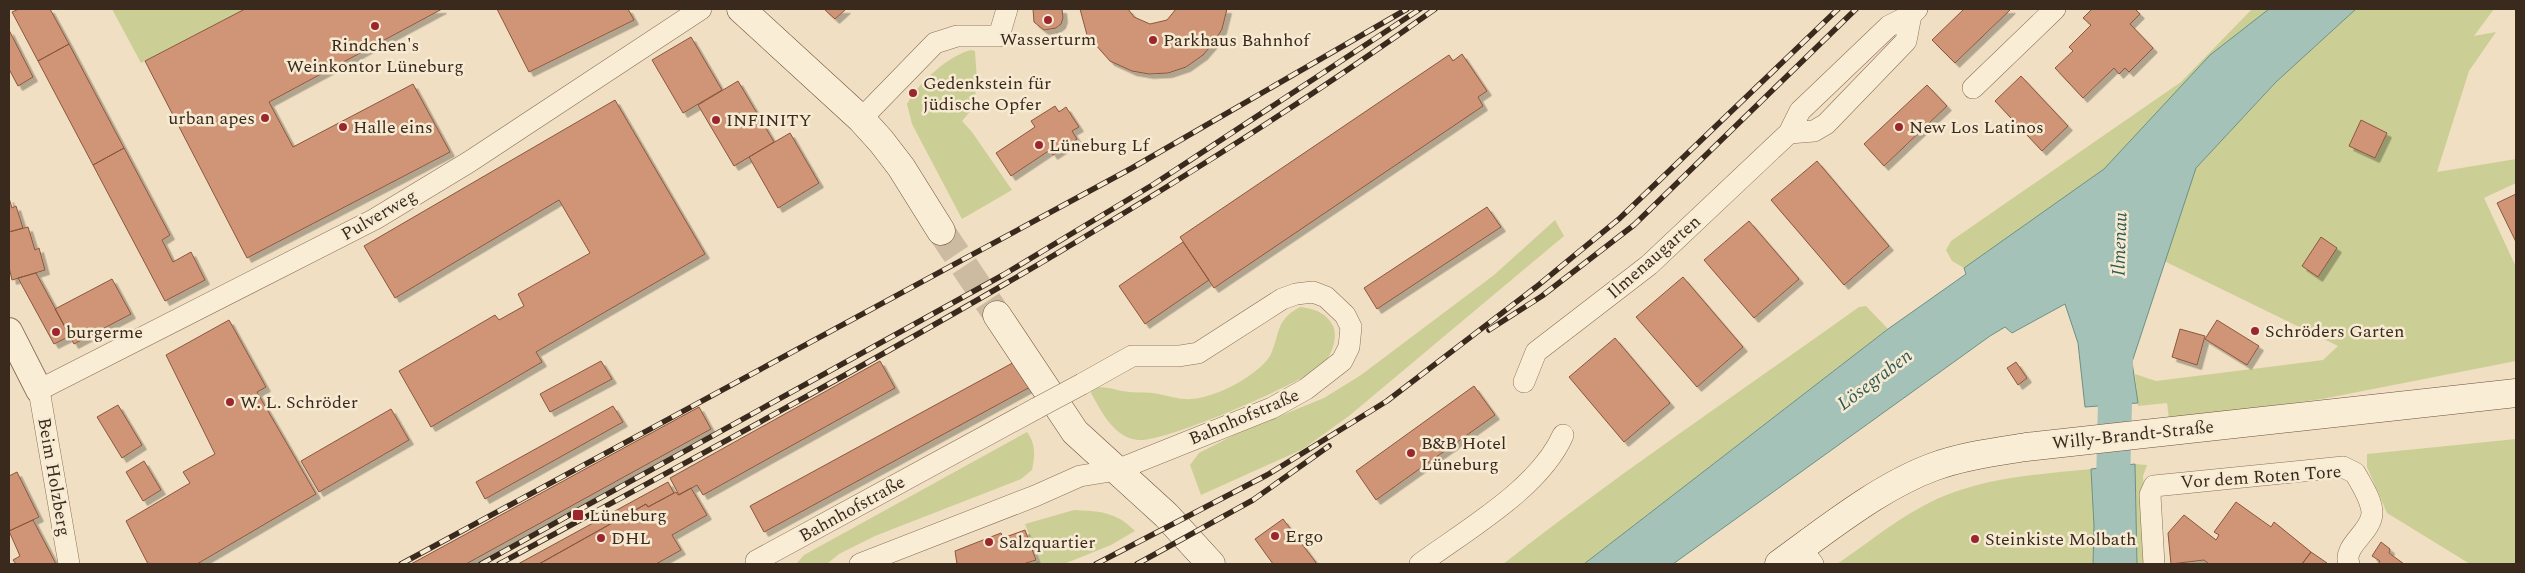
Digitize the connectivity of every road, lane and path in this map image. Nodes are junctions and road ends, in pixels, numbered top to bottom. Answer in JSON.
{"nodes":[{"id":1,"x":701,"y":9,"type":"edge"},
{"id":2,"x":741,"y":9,"type":"edge"},
{"id":3,"x":1007,"y":9,"type":"edge"},
{"id":4,"x":2055,"y":9,"type":"edge"},
{"id":5,"x":1914,"y":12,"type":"edge"},
{"id":6,"x":1974,"y":88,"type":"dead end"},
{"id":7,"x":860,"y":119,"type":"junction"},
{"id":8,"x":941,"y":231,"type":"tunnel mouth"},
{"id":9,"x":997,"y":315,"type":"tunnel mouth"},
{"id":10,"x":9,"y":331,"type":"edge"},
{"id":11,"x":1524,"y":382,"type":"dead end"},
{"id":12,"x":39,"y":390,"type":"junction"},
{"id":13,"x":2516,"y":393,"type":"edge"},
{"id":14,"x":1562,"y":435,"type":"dead end"},
{"id":15,"x":1117,"y":470,"type":"junction"},
{"id":16,"x":1807,"y":556,"type":"edge"},
{"id":17,"x":69,"y":564,"type":"edge"},
{"id":18,"x":758,"y":564,"type":"edge"},
{"id":19,"x":860,"y":564,"type":"edge"},
{"id":20,"x":1211,"y":564,"type":"edge"},
{"id":21,"x":1420,"y":564,"type":"edge"},
{"id":22,"x":1779,"y":564,"type":"edge"},
{"id":23,"x":2154,"y":564,"type":"edge"},
{"id":24,"x":2349,"y":564,"type":"edge"}],
"edges":[{"from":1,"to":12,"type":"street","name":"Pulverweg"},
{"from":2,"to":7,"type":"main road"},
{"from":3,"to":7,"type":"street"},
{"from":4,"to":6,"type":"street"},
{"from":5,"to":11,"type":"street","name":"Ilmenaugarten"},
{"from":7,"to":8,"type":"main road"},
{"from":9,"to":15,"type":"main road"},
{"from":10,"to":12,"type":"street"},
{"from":12,"to":17,"type":"street","name":"Beim Holzberg"},
{"from":13,"to":16,"type":"main road","name":"Willy-Brandt-Straße"},
{"from":14,"to":21,"type":"street"},
{"from":15,"to":18,"type":"street","name":"Bahnhofstraße","bridge":true},
{"from":15,"to":19,"type":"street","name":"Bahnhofstraße"},
{"from":15,"to":20,"type":"main road"},
{"from":16,"to":22,"type":"main road","name":"Willy-Brandt-Straße"},
{"from":23,"to":24,"type":"street","name":"Vor dem Roten Tore"}]}
